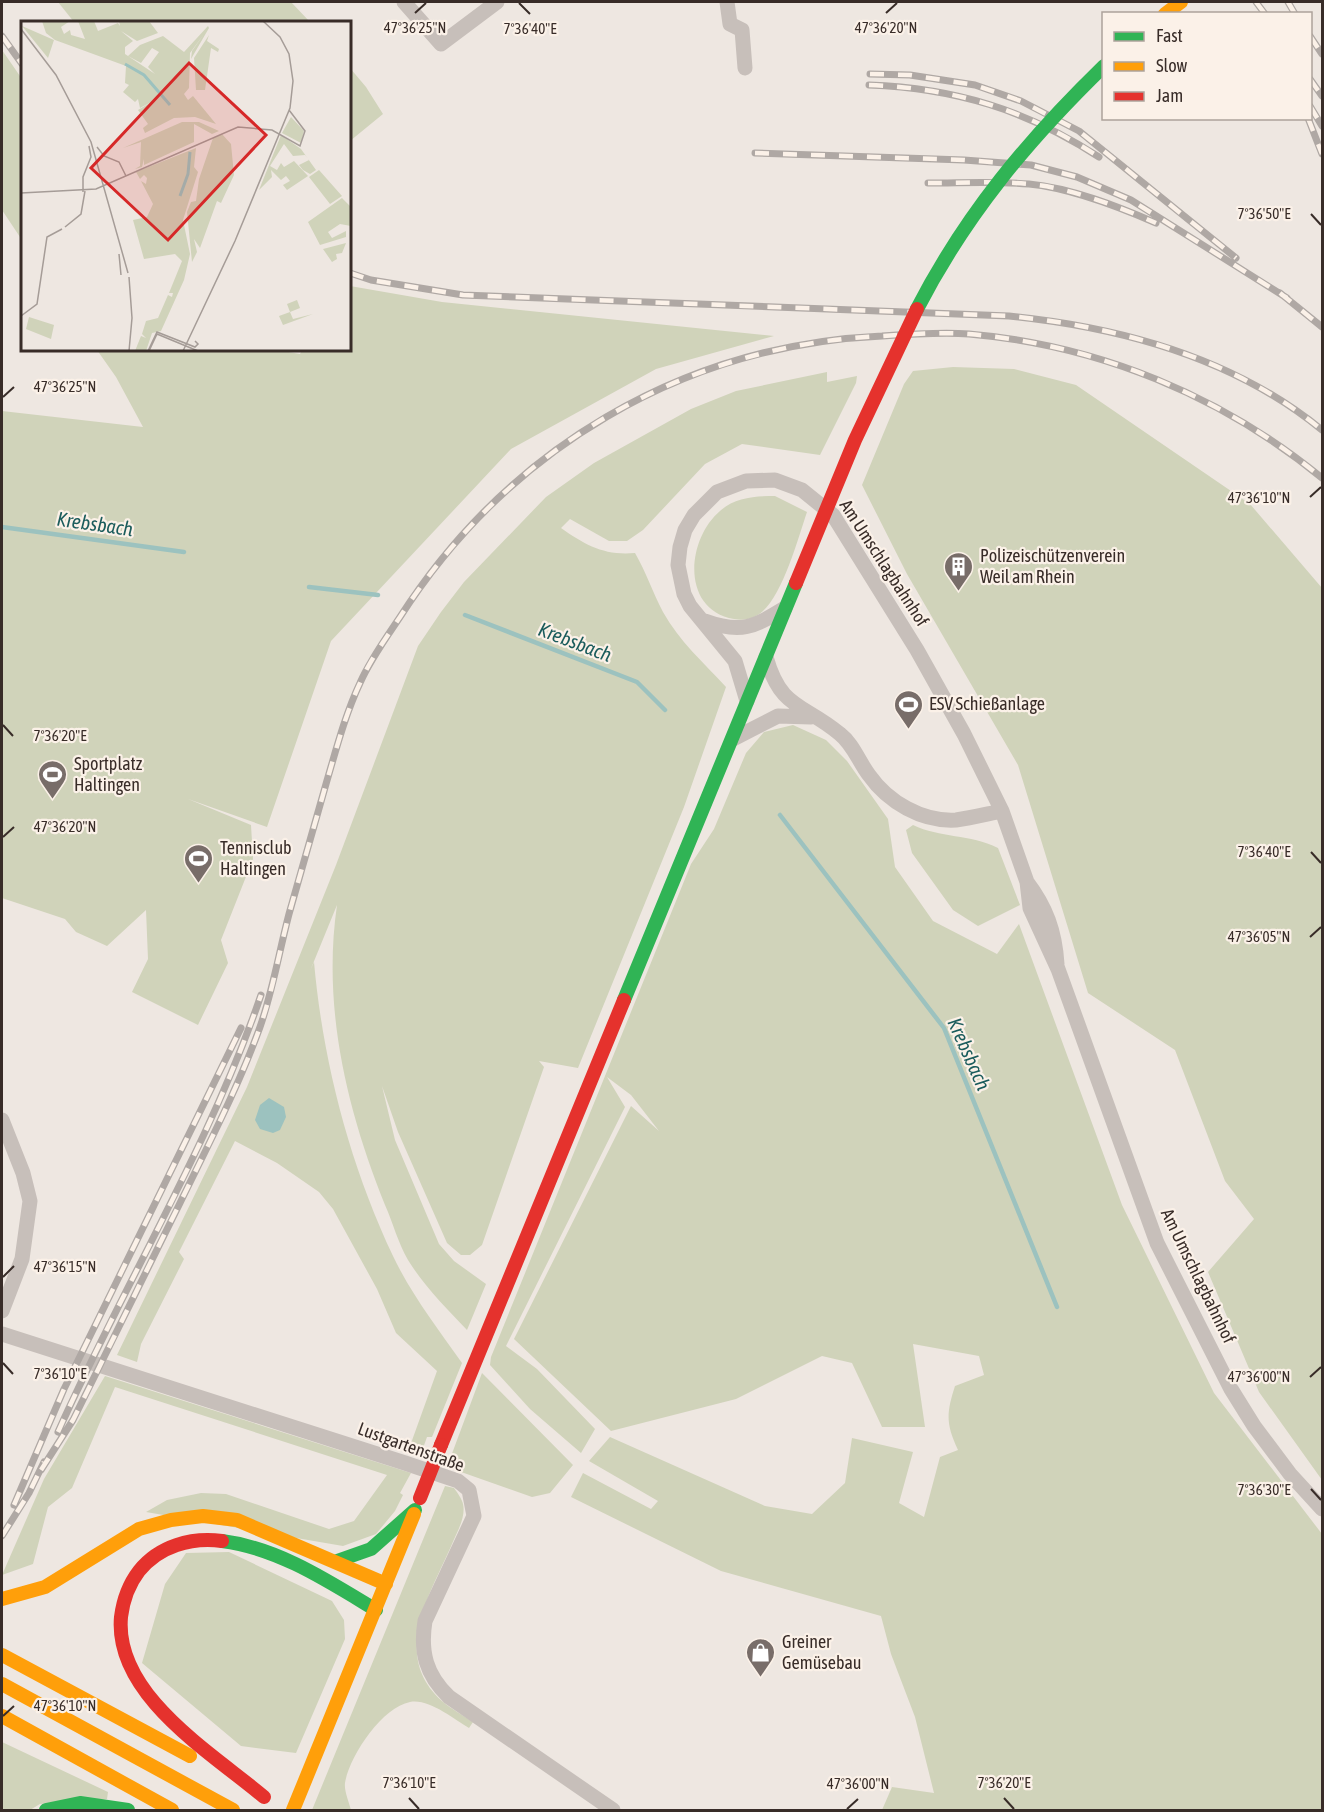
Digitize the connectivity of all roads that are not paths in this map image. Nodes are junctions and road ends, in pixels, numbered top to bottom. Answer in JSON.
{"nodes":[{"id":1,"x":404,"y":2,"type":"edge"},
{"id":2,"x":497,"y":2,"type":"edge"},
{"id":3,"x":727,"y":2,"type":"edge"},
{"id":4,"x":1181,"y":2,"type":"edge"},
{"id":5,"x":1168,"y":12,"type":"edge"},
{"id":6,"x":745,"y":68,"type":"dead end"},
{"id":7,"x":1102,"y":68,"type":"edge"},
{"id":8,"x":785,"y":608,"type":"junction"},
{"id":9,"x":703,"y":620,"type":"junction"},
{"id":10,"x":766,"y":657,"type":"junction"},
{"id":11,"x":747,"y":701,"type":"junction"},
{"id":12,"x":813,"y":717,"type":"junction"},
{"id":13,"x":730,"y":741,"type":"junction"},
{"id":14,"x":1002,"y":811,"type":"junction"},
{"id":15,"x":2,"y":1120,"type":"edge"},
{"id":16,"x":2,"y":1311,"type":"edge"},
{"id":17,"x":2,"y":1334,"type":"edge"},
{"id":18,"x":418,"y":1504,"type":"junction"},
{"id":19,"x":1323,"y":1509,"type":"edge"},
{"id":20,"x":337,"y":1561,"type":"junction"},
{"id":21,"x":386,"y":1584,"type":"junction"},
{"id":22,"x":2,"y":1599,"type":"edge"},
{"id":23,"x":376,"y":1610,"type":"junction"},
{"id":24,"x":2,"y":1655,"type":"edge"},
{"id":25,"x":2,"y":1684,"type":"edge"},
{"id":26,"x":2,"y":1716,"type":"edge"},
{"id":27,"x":264,"y":1797,"type":"junction"},
{"id":28,"x":46,"y":1810,"type":"edge"},
{"id":29,"x":128,"y":1810,"type":"edge"},
{"id":30,"x":172,"y":1810,"type":"edge"},
{"id":31,"x":233,"y":1810,"type":"edge"},
{"id":32,"x":285,"y":1810,"type":"edge"},
{"id":33,"x":293,"y":1810,"type":"edge"},
{"id":34,"x":613,"y":1810,"type":"edge"}],
"edges":[{"from":1,"to":2,"type":"street"},
{"from":3,"to":6,"type":"street"},
{"from":4,"to":5,"type":"main road"},
{"from":7,"to":8,"type":"main road","bridge":true},
{"from":8,"to":9,"type":"street"},
{"from":8,"to":10,"type":"main road"},
{"from":9,"to":11,"type":"street","name":"Am Umschlagbahnhof"},
{"from":9,"to":14,"type":"street","name":"Am Umschlagbahnhof"},
{"from":10,"to":11,"type":"main road"},
{"from":10,"to":12,"type":"street"},
{"from":11,"to":13,"type":"main road"},
{"from":12,"to":13,"type":"street"},
{"from":12,"to":14,"type":"street"},
{"from":13,"to":18,"type":"main road","bridge":true},
{"from":14,"to":19,"type":"street","name":"Am Umschlagbahnhof"},
{"from":15,"to":16,"type":"street"},
{"from":17,"to":34,"type":"street","name":"Lustgartenstraße"},
{"from":18,"to":20,"type":"main road"},
{"from":18,"to":21,"type":"main road"},
{"from":20,"to":21,"type":"main road"},
{"from":20,"to":22,"type":"main road"},
{"from":21,"to":23,"type":"main road"},
{"from":23,"to":27,"type":"main road"},
{"from":23,"to":33,"type":"main road"},
{"from":24,"to":27,"type":"main road"},
{"from":25,"to":31,"type":"main road"},
{"from":26,"to":30,"type":"main road"},
{"from":27,"to":32,"type":"main road"},
{"from":28,"to":29,"type":"main road"}]}
